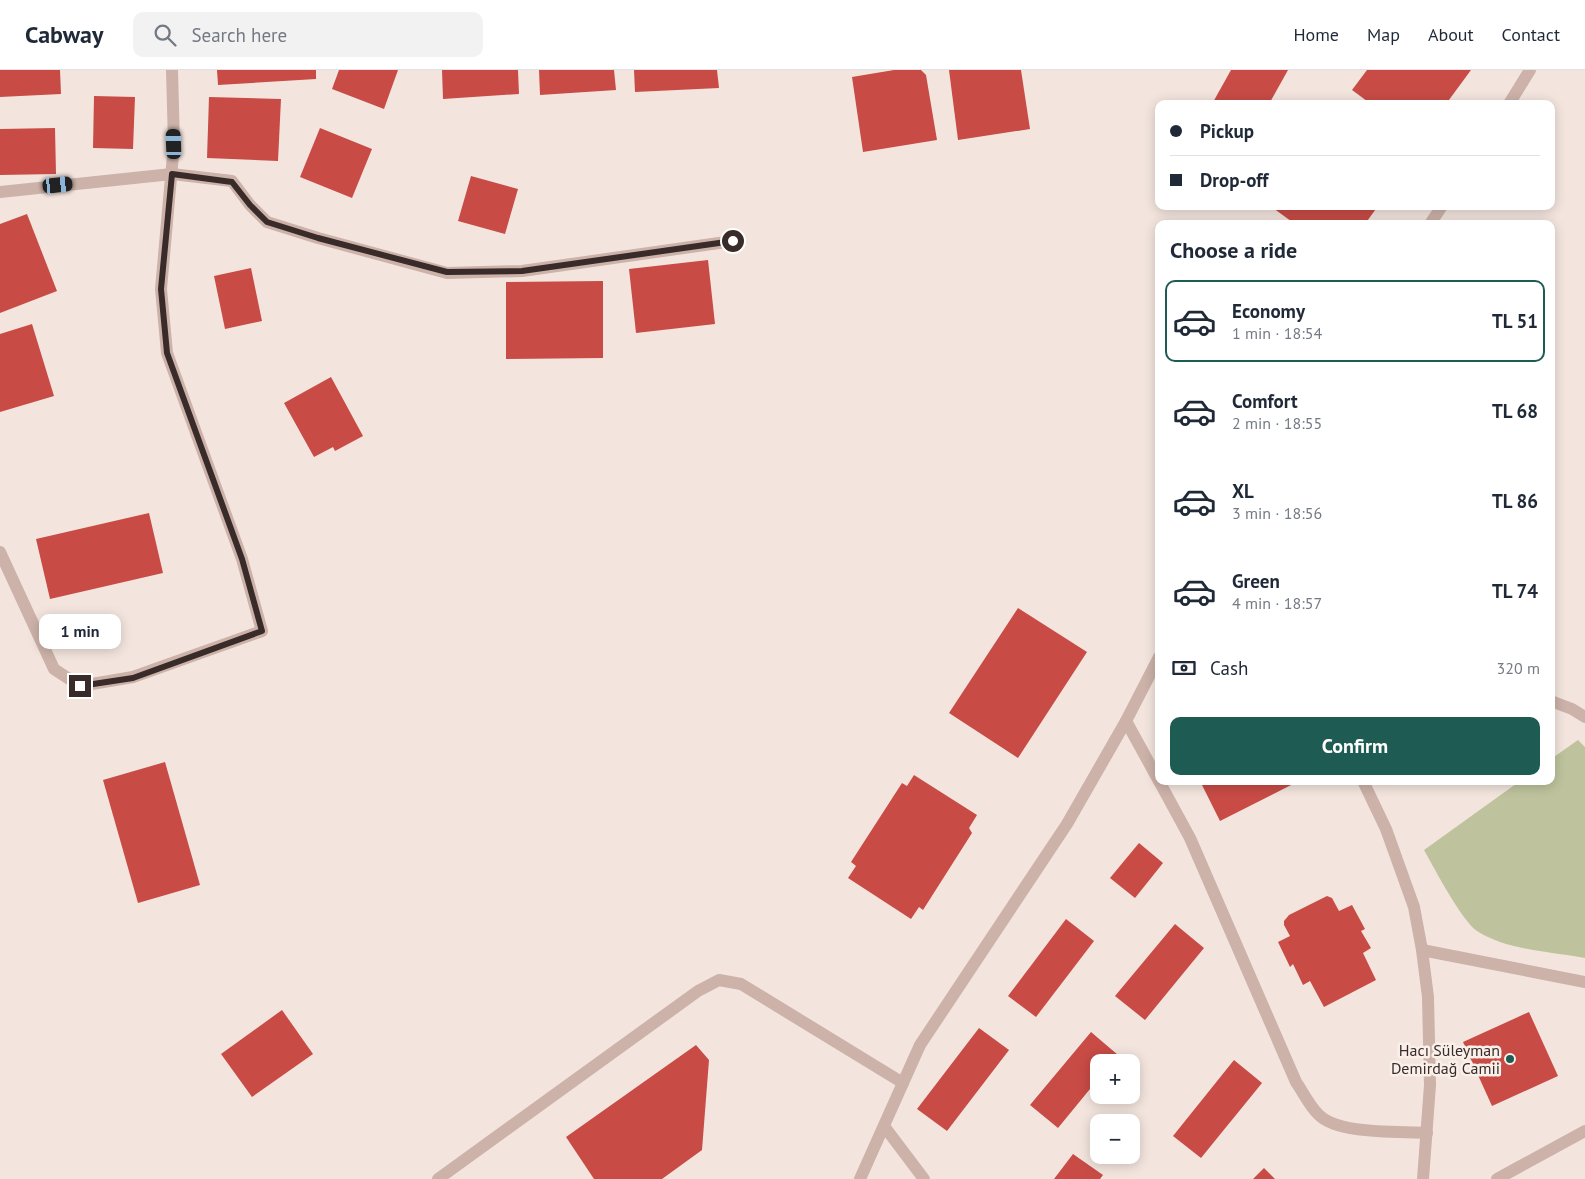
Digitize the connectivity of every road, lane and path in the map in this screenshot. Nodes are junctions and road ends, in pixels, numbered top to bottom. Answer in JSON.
{"nodes":[{"id":1,"x":172,"y":70,"type":"edge"},
{"id":2,"x":1530,"y":70,"type":"edge"},
{"id":3,"x":1511,"y":100,"type":"edge"},
{"id":4,"x":172,"y":174,"type":"junction"},
{"id":5,"x":0,"y":192,"type":"edge"},
{"id":6,"x":733,"y":241,"type":"dead end"},
{"id":7,"x":0,"y":552,"type":"edge"},
{"id":8,"x":1155,"y":665,"type":"edge"},
{"id":9,"x":1555,"y":703,"type":"edge"},
{"id":10,"x":1585,"y":717,"type":"edge"},
{"id":11,"x":1126,"y":721,"type":"junction"},
{"id":12,"x":1155,"y":774,"type":"edge"},
{"id":13,"x":1161,"y":785,"type":"edge"},
{"id":14,"x":1365,"y":785,"type":"edge"},
{"id":15,"x":1422,"y":950,"type":"junction"},
{"id":16,"x":1585,"y":982,"type":"edge"},
{"id":17,"x":903,"y":1083,"type":"junction"},
{"id":18,"x":884,"y":1126,"type":"junction"},
{"id":19,"x":1585,"y":1131,"type":"edge"},
{"id":20,"x":1427,"y":1132,"type":"junction"},
{"id":21,"x":438,"y":1179,"type":"edge"},
{"id":22,"x":860,"y":1179,"type":"edge"},
{"id":23,"x":924,"y":1179,"type":"edge"},
{"id":24,"x":1423,"y":1179,"type":"edge"},
{"id":25,"x":1497,"y":1179,"type":"edge"}],
"edges":[{"from":1,"to":4,"type":"street"},
{"from":2,"to":3,"type":"street"},
{"from":4,"to":5,"type":"street"},
{"from":4,"to":6,"type":"street"},
{"from":4,"to":7,"type":"street"},
{"from":8,"to":11,"type":"street"},
{"from":9,"to":10,"type":"street"},
{"from":11,"to":12,"type":"street"},
{"from":11,"to":17,"type":"street"},
{"from":13,"to":20,"type":"street"},
{"from":14,"to":15,"type":"street"},
{"from":15,"to":16,"type":"street"},
{"from":15,"to":20,"type":"street"},
{"from":17,"to":18,"type":"street"},
{"from":17,"to":21,"type":"street"},
{"from":18,"to":22,"type":"street"},
{"from":18,"to":23,"type":"street"},
{"from":19,"to":25,"type":"street"},
{"from":20,"to":24,"type":"street"}]}
